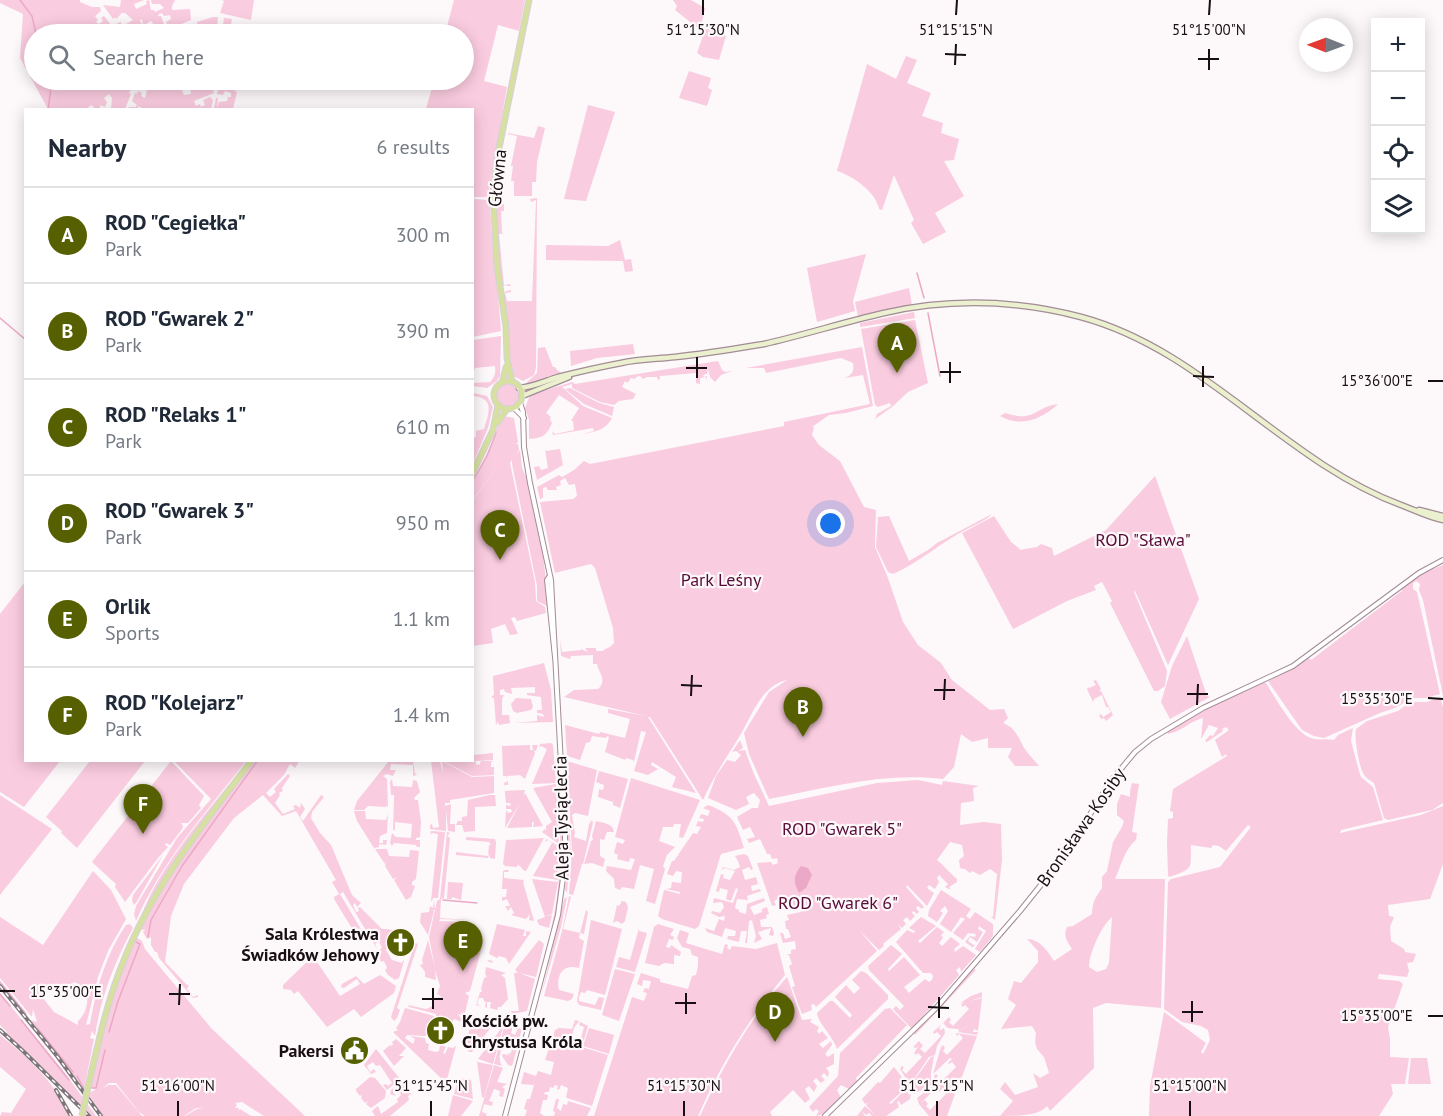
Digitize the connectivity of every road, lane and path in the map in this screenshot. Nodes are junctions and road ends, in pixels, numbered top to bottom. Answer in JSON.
{"nodes":[{"id":1,"x":529,"y":0,"type":"edge"},
{"id":2,"x":507,"y":358,"type":"junction"},
{"id":3,"x":573,"y":375,"type":"junction"},
{"id":4,"x":512,"y":382,"type":"junction"},
{"id":5,"x":502,"y":383,"type":"junction"},
{"id":6,"x":519,"y":388,"type":"junction"},
{"id":7,"x":522,"y":396,"type":"junction"},
{"id":8,"x":519,"y":403,"type":"junction"},
{"id":9,"x":498,"y":405,"type":"junction"},
{"id":10,"x":514,"y":408,"type":"junction"},
{"id":11,"x":507,"y":409,"type":"junction"},
{"id":12,"x":524,"y":418,"type":"junction"},
{"id":13,"x":494,"y":428,"type":"junction"},
{"id":14,"x":474,"y":470,"type":"edge"},
{"id":15,"x":1443,"y":518,"type":"edge"},
{"id":16,"x":1443,"y":560,"type":"edge"},
{"id":17,"x":250,"y":762,"type":"edge"},
{"id":18,"x":82,"y":1116,"type":"edge"},
{"id":19,"x":505,"y":1116,"type":"edge"},
{"id":20,"x":825,"y":1116,"type":"edge"}],
"edges":[{"from":1,"to":2,"type":"main road","name":"Główna"},
{"from":2,"to":4,"type":"main road","name":"Główna"},
{"from":2,"to":5,"type":"main road","name":"Główna"},
{"from":3,"to":6,"type":"main road"},
{"from":3,"to":7,"type":"main road"},
{"from":3,"to":15,"type":"main road"},
{"from":4,"to":5,"type":"main road"},
{"from":4,"to":6,"type":"main road"},
{"from":5,"to":9,"type":"main road"},
{"from":6,"to":7,"type":"main road"},
{"from":7,"to":8,"type":"main road"},
{"from":8,"to":10,"type":"main road"},
{"from":8,"to":12,"type":"street","name":"Aleja Tysiąclecia"},
{"from":9,"to":11,"type":"main road"},
{"from":9,"to":13,"type":"main road"},
{"from":10,"to":11,"type":"main road"},
{"from":10,"to":12,"type":"street"},
{"from":11,"to":13,"type":"main road"},
{"from":12,"to":19,"type":"street","name":"Aleja Tysiąclecia"},
{"from":13,"to":14,"type":"main road"},
{"from":16,"to":20,"type":"street","name":"Bronisława Kosiby"},
{"from":17,"to":18,"type":"main road","bridge":true}]}
